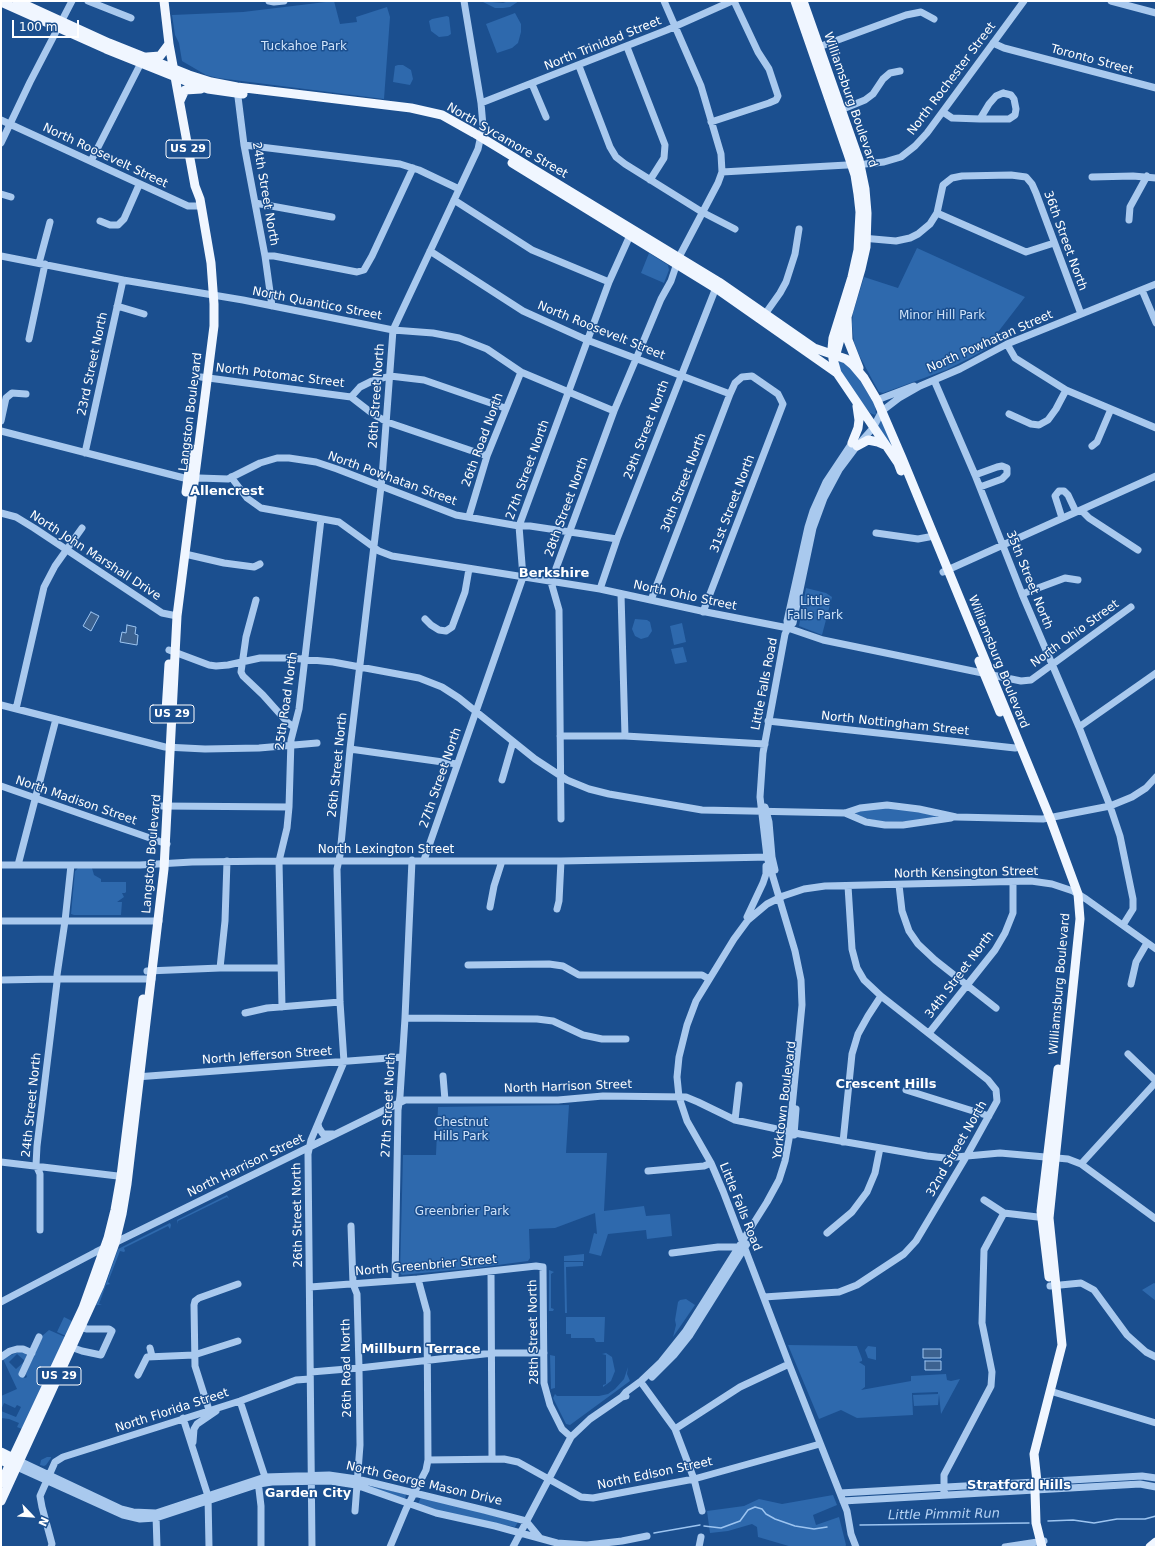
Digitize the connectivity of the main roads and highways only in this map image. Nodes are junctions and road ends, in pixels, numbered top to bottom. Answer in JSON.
{"nodes":[{"id":1,"x":18,"y":1,"type":"edge"},
{"id":2,"x":164,"y":1,"type":"edge"},
{"id":3,"x":795,"y":1,"type":"edge"},
{"id":4,"x":803,"y":1,"type":"edge"},
{"id":5,"x":1,"y":2,"type":"edge"},
{"id":6,"x":59,"y":25,"type":"junction"},
{"id":7,"x":169,"y":44,"type":"junction"},
{"id":8,"x":815,"y":48,"type":"junction"},
{"id":9,"x":142,"y":60,"type":"junction"},
{"id":10,"x":175,"y":73,"type":"junction"},
{"id":11,"x":208,"y":89,"type":"junction"},
{"id":12,"x":237,"y":90,"type":"junction"},
{"id":13,"x":180,"y":101,"type":"junction"},
{"id":14,"x":863,"y":238,"type":"junction"},
{"id":15,"x":846,"y":319,"type":"junction"},
{"id":16,"x":833,"y":338,"type":"junction"},
{"id":17,"x":810,"y":350,"type":"junction"},
{"id":18,"x":833,"y":357,"type":"junction"},
{"id":19,"x":837,"y":373,"type":"junction"},
{"id":20,"x":864,"y":378,"type":"junction"},
{"id":21,"x":856,"y":402,"type":"junction"},
{"id":22,"x":862,"y":411,"type":"junction"},
{"id":23,"x":880,"y":414,"type":"junction"},
{"id":24,"x":885,"y":445,"type":"junction"},
{"id":25,"x":191,"y":479,"type":"junction"},
{"id":26,"x":931,"y":537,"type":"junction"},
{"id":27,"x":174,"y":615,"type":"junction"},
{"id":28,"x":125,"y":1177,"type":"junction"},
{"id":29,"x":78,"y":1327,"type":"junction"},
{"id":30,"x":1,"y":1452,"type":"edge"},
{"id":31,"x":1,"y":1460,"type":"edge"},
{"id":32,"x":15,"y":1463,"type":"junction"},
{"id":33,"x":1,"y":1483,"type":"edge"},
{"id":34,"x":1,"y":1501,"type":"edge"},
{"id":35,"x":1156,"y":1542,"type":"edge"},
{"id":36,"x":1043,"y":1544,"type":"edge"},
{"id":37,"x":1150,"y":1547,"type":"edge"}],
"edges":[{"from":1,"to":6,"type":"main road","name":"North Sycamore Street"},
{"from":2,"to":7,"type":"main road","name":"Langston Boulevard","number":"US 29"},
{"from":3,"to":8,"type":"main road","name":"Williamsburg Boulevard"},
{"from":4,"to":8,"type":"main road","name":"Williamsburg Boulevard"},
{"from":5,"to":6,"type":"main road","name":"North Sycamore Street"},
{"from":6,"to":9,"type":"main road","name":"North Sycamore Street"},
{"from":7,"to":9,"type":"main road"},
{"from":7,"to":10,"type":"main road","name":"Langston Boulevard","number":"US 29"},
{"from":8,"to":14,"type":"main road","name":"Williamsburg Boulevard"},
{"from":9,"to":10,"type":"main road","name":"North Sycamore Street"},
{"from":10,"to":11,"type":"main road","name":"North Sycamore Street"},
{"from":10,"to":12,"type":"main road","name":"North Sycamore Street"},
{"from":10,"to":13,"type":"main road","name":"Langston Boulevard","number":"US 29"},
{"from":11,"to":12,"type":"main road","name":"North Sycamore Street"},
{"from":11,"to":13,"type":"main road"},
{"from":12,"to":17,"type":"main road","name":"North Sycamore Street"},
{"from":13,"to":25,"type":"main road","name":"Langston Boulevard","number":"US 29"},
{"from":14,"to":15,"type":"main road","name":"Williamsburg Boulevard"},
{"from":14,"to":16,"type":"main road","name":"Williamsburg Boulevard"},
{"from":15,"to":18,"type":"main road","name":"Williamsburg Boulevard"},
{"from":15,"to":20,"type":"main road"},
{"from":16,"to":17,"type":"main road"},
{"from":16,"to":18,"type":"main road","name":"Williamsburg Boulevard"},
{"from":17,"to":18,"type":"main road","name":"North Sycamore Street"},
{"from":17,"to":19,"type":"main road","name":"North Sycamore Street"},
{"from":18,"to":19,"type":"main road","name":"Williamsburg Boulevard"},
{"from":18,"to":20,"type":"main road","name":"Williamsburg Boulevard"},
{"from":19,"to":21,"type":"main road","name":"Williamsburg Boulevard"},
{"from":20,"to":23,"type":"main road","name":"Williamsburg Boulevard"},
{"from":21,"to":22,"type":"main road","name":"Williamsburg Boulevard"},
{"from":21,"to":24,"type":"main road"},
{"from":22,"to":23,"type":"main road"},
{"from":22,"to":24,"type":"main road","name":"Williamsburg Boulevard"},
{"from":23,"to":26,"type":"main road","name":"Williamsburg Boulevard"},
{"from":24,"to":26,"type":"main road","name":"Williamsburg Boulevard"},
{"from":25,"to":27,"type":"main road","name":"Langston Boulevard","number":"US 29"},
{"from":25,"to":27,"type":"main road","name":"Langston Boulevard","number":"US 29"},
{"from":26,"to":36,"type":"main road","name":"Williamsburg Boulevard"},
{"from":27,"to":28,"type":"main road","name":"Langston Boulevard","number":"US 29"},
{"from":28,"to":29,"type":"main road","name":"Langston Boulevard","number":"US 29"},
{"from":28,"to":29,"type":"main road","name":"Langston Boulevard","number":"US 29"},
{"from":29,"to":32,"type":"main road","name":"Langston Boulevard","number":"US 29"},
{"from":30,"to":32,"type":"main road","name":"North George Mason Drive"},
{"from":31,"to":32,"type":"main road","name":"North George Mason Drive"},
{"from":32,"to":33,"type":"main road","name":"Langston Boulevard","number":"US 29"},
{"from":32,"to":34,"type":"main road","name":"Langston Boulevard","number":"US 29"},
{"from":35,"to":37,"type":"main road"}]}
